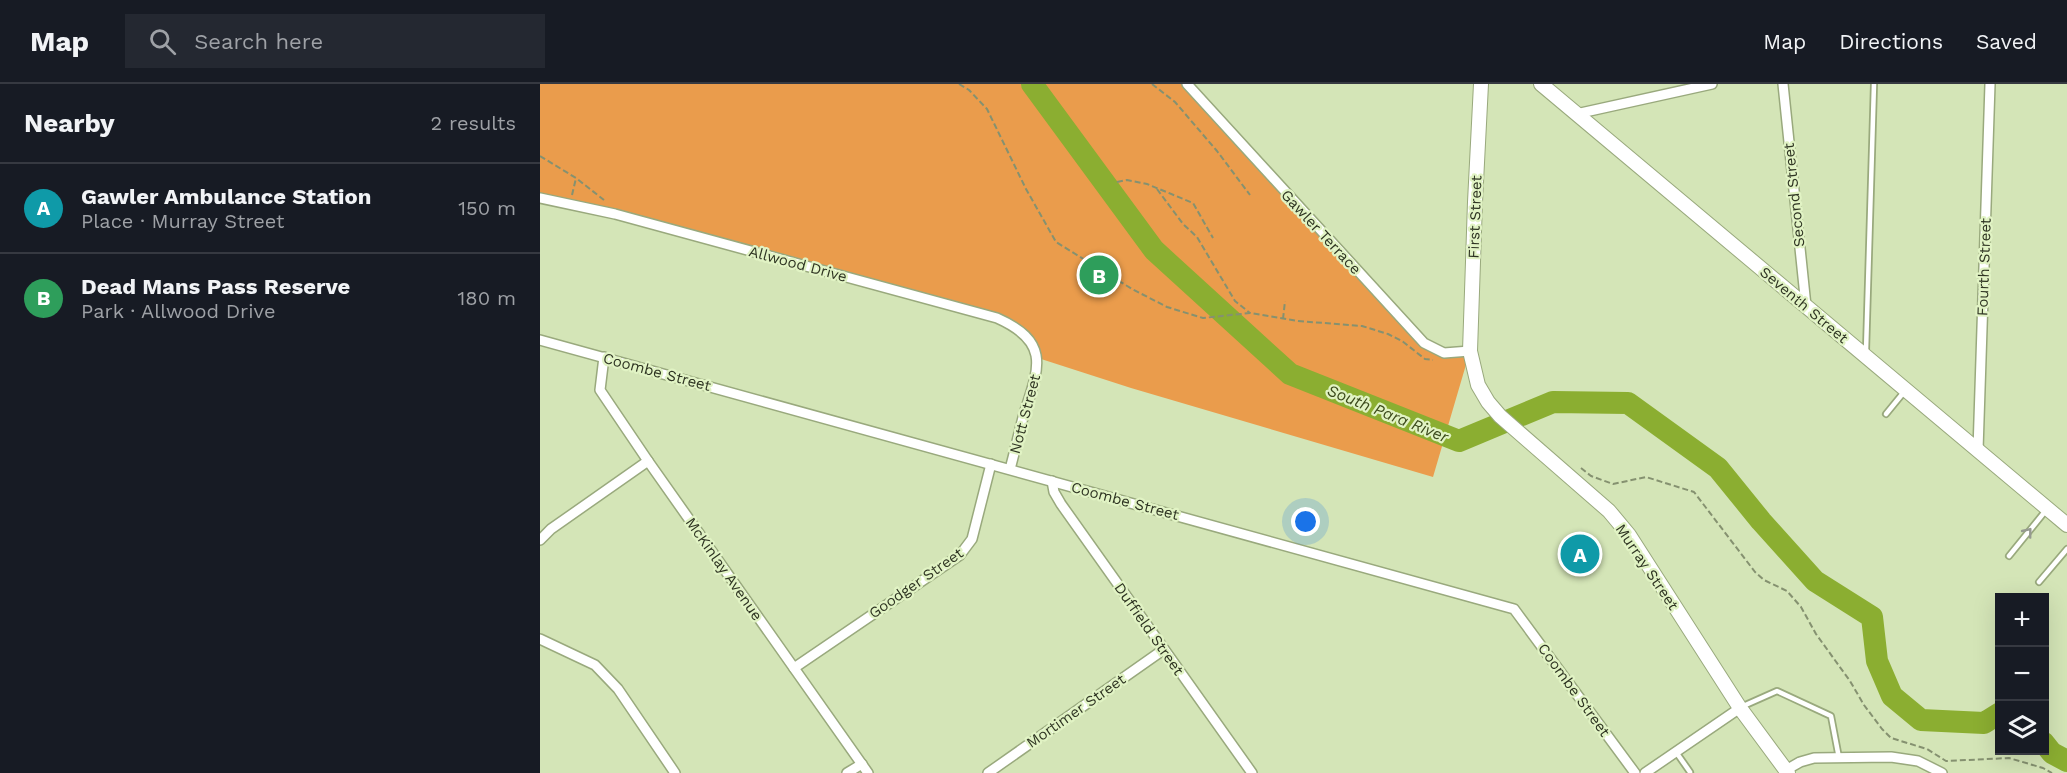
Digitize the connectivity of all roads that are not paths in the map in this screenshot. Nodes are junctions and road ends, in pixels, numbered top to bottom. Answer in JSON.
{"nodes":[{"id":1,"x":1187,"y":84,"type":"edge"},
{"id":2,"x":1481,"y":84,"type":"edge"},
{"id":3,"x":1541,"y":84,"type":"edge"},
{"id":4,"x":1712,"y":84,"type":"edge"},
{"id":5,"x":1783,"y":84,"type":"edge"},
{"id":6,"x":1874,"y":84,"type":"edge"},
{"id":7,"x":1990,"y":84,"type":"edge"},
{"id":8,"x":1576,"y":114,"type":"junction"},
{"id":9,"x":540,"y":198,"type":"edge"},
{"id":10,"x":1806,"y":306,"type":"junction"},
{"id":11,"x":540,"y":340,"type":"edge"},
{"id":12,"x":1470,"y":351,"type":"junction"},
{"id":13,"x":1866,"y":356,"type":"junction"},
{"id":14,"x":604,"y":357,"type":"junction"},
{"id":15,"x":1038,"y":358,"type":"joint"},
{"id":16,"x":1906,"y":390,"type":"junction"},
{"id":17,"x":1886,"y":414,"type":"dead end"},
{"id":18,"x":1978,"y":450,"type":"junction"},
{"id":19,"x":648,"y":462,"type":"junction"},
{"id":20,"x":991,"y":464,"type":"junction"},
{"id":21,"x":1010,"y":469,"type":"junction"},
{"id":22,"x":1052,"y":481,"type":"junction"},
{"id":23,"x":2047,"y":508,"type":"junction"},
{"id":24,"x":2067,"y":525,"type":"edge"},
{"id":25,"x":540,"y":540,"type":"edge"},
{"id":26,"x":2067,"y":549,"type":"edge"},
{"id":27,"x":2008,"y":556,"type":"dead end"},
{"id":28,"x":2039,"y":582,"type":"dead end"},
{"id":29,"x":540,"y":639,"type":"edge"},
{"id":30,"x":1163,"y":650,"type":"junction"},
{"id":31,"x":794,"y":668,"type":"junction"},
{"id":32,"x":1740,"y":708,"type":"junction"},
{"id":33,"x":1676,"y":752,"type":"junction"},
{"id":34,"x":1839,"y":758,"type":"junction"},
{"id":35,"x":862,"y":764,"type":"junction"},
{"id":36,"x":1690,"y":772,"type":"edge"},
{"id":37,"x":1787,"y":772,"type":"edge"},
{"id":38,"x":675,"y":773,"type":"edge"},
{"id":39,"x":848,"y":773,"type":"edge"},
{"id":40,"x":868,"y":773,"type":"edge"},
{"id":41,"x":988,"y":773,"type":"edge"},
{"id":42,"x":1252,"y":773,"type":"edge"},
{"id":43,"x":1635,"y":773,"type":"edge"},
{"id":44,"x":1645,"y":773,"type":"edge"},
{"id":45,"x":1942,"y":773,"type":"edge"}],
"edges":[{"from":1,"to":12,"type":"street","name":"Gawler Terrace"},
{"from":2,"to":12,"type":"street","name":"First Street"},
{"from":3,"to":8,"type":"street","name":"Seventh Street"},
{"from":4,"to":8,"type":"street"},
{"from":5,"to":10,"type":"street","name":"Second Street"},
{"from":6,"to":13,"type":"lane"},
{"from":7,"to":18,"type":"street","name":"Fourth Street"},
{"from":8,"to":10,"type":"street","name":"Seventh Street"},
{"from":9,"to":15,"type":"street","name":"Allwood Drive"},
{"from":10,"to":13,"type":"street","name":"Seventh Street"},
{"from":11,"to":14,"type":"street","name":"Coombe Street"},
{"from":12,"to":32,"type":"street","name":"Murray Street"},
{"from":13,"to":16,"type":"street","name":"Seventh Street"},
{"from":14,"to":19,"type":"street","name":"McKinlay Avenue"},
{"from":14,"to":20,"type":"street","name":"Coombe Street"},
{"from":15,"to":21,"type":"street","name":"Nott Street"},
{"from":16,"to":17,"type":"lane"},
{"from":16,"to":18,"type":"street","name":"Seventh Street"},
{"from":18,"to":23,"type":"street","name":"Seventh Street"},
{"from":19,"to":25,"type":"street"},
{"from":19,"to":31,"type":"street","name":"McKinlay Avenue"},
{"from":20,"to":21,"type":"street","name":"Coombe Street"},
{"from":20,"to":31,"type":"street","name":"Goodger Street"},
{"from":21,"to":22,"type":"street","name":"Coombe Street"},
{"from":22,"to":30,"type":"street","name":"Duffield Street"},
{"from":22,"to":43,"type":"street","name":"Coombe Street"},
{"from":23,"to":24,"type":"street","name":"Seventh Street"},
{"from":27,"to":23,"type":"lane","one_way":true},
{"from":26,"to":28,"type":"lane"},
{"from":29,"to":38,"type":"street"},
{"from":30,"to":41,"type":"street","name":"Mortimer Street"},
{"from":30,"to":42,"type":"street","name":"Duffield Street"},
{"from":31,"to":35,"type":"street","name":"McKinlay Avenue"},
{"from":32,"to":33,"type":"street"},
{"from":32,"to":34,"type":"lane"},
{"from":32,"to":37,"type":"street","name":"Murray Street"},
{"from":33,"to":36,"type":"lane"},
{"from":33,"to":44,"type":"street"},
{"from":34,"to":37,"type":"street"},
{"from":34,"to":45,"type":"street"},
{"from":35,"to":39,"type":"street"},
{"from":35,"to":40,"type":"street","name":"McKinlay Avenue"}]}
